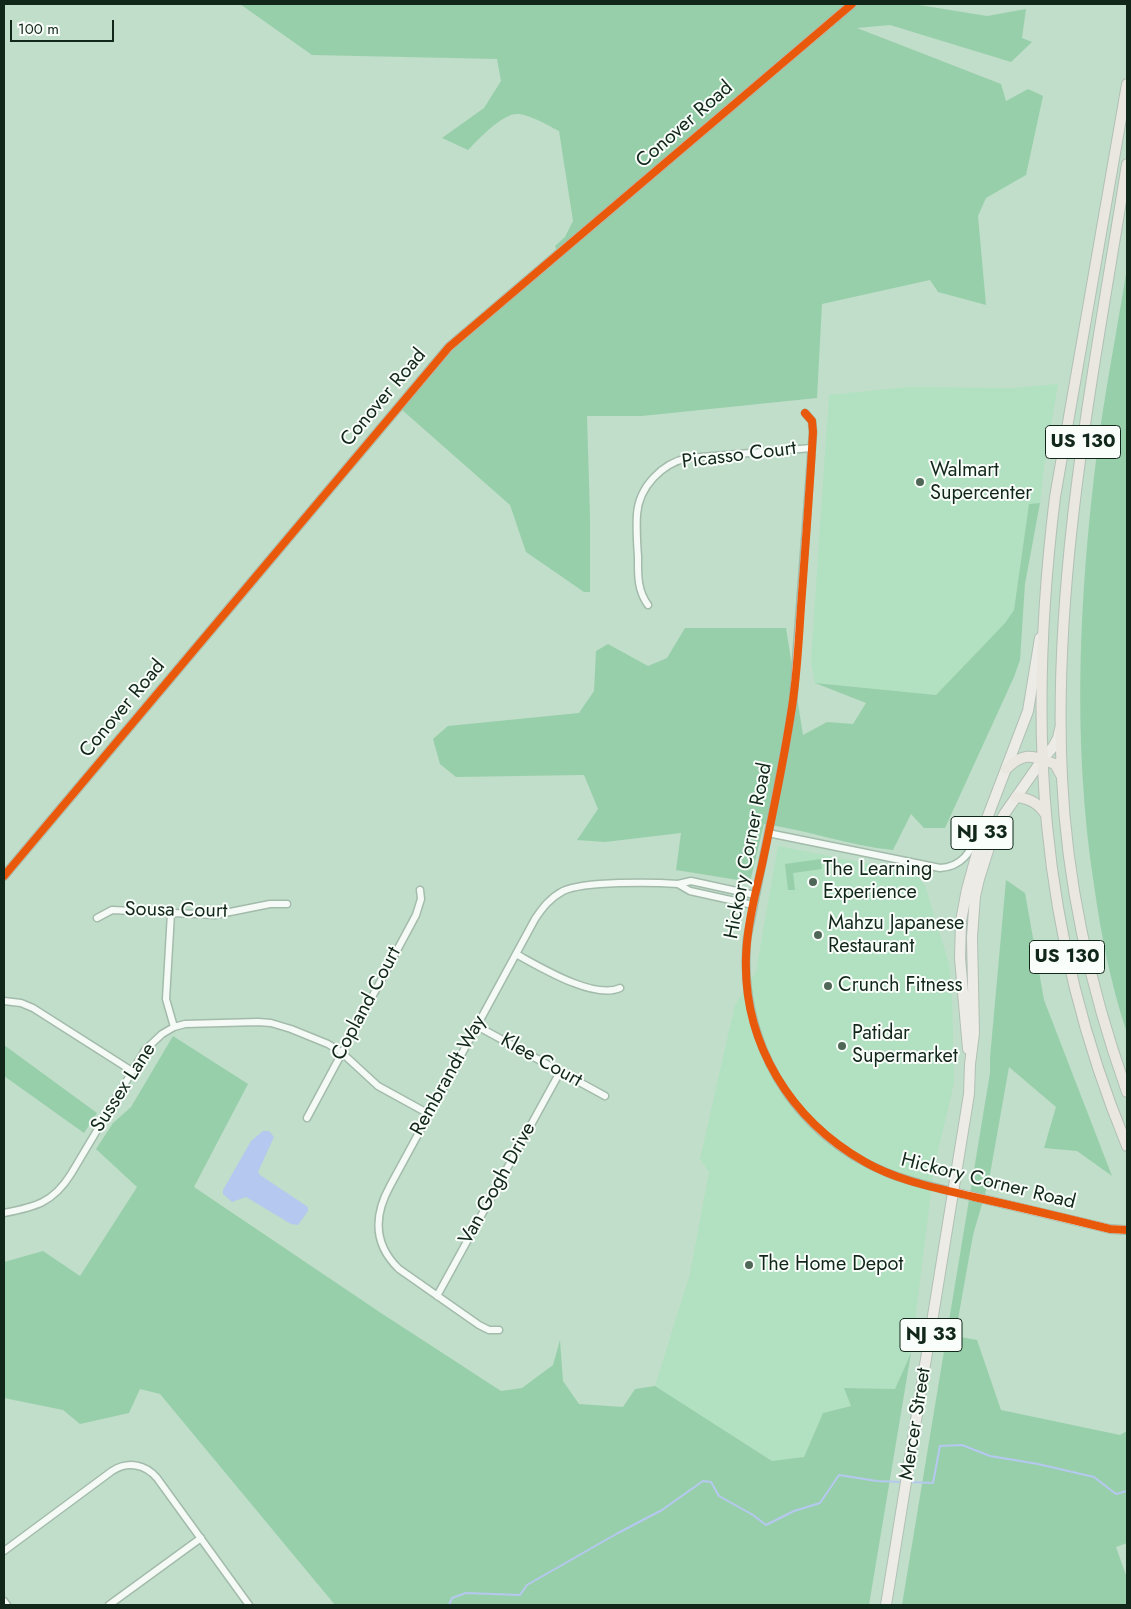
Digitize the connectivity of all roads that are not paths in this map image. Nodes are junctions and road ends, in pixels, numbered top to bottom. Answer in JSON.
{"nodes":[{"id":1,"x":852,"y":4,"type":"edge"},
{"id":2,"x":1127,"y":84,"type":"edge"},
{"id":3,"x":1127,"y":164,"type":"edge"},
{"id":4,"x":1089,"y":302,"type":"junction"},
{"id":5,"x":1105,"y":305,"type":"junction"},
{"id":6,"x":805,"y":414,"type":"dead end"},
{"id":7,"x":812,"y":448,"type":"junction"},
{"id":8,"x":648,"y":605,"type":"dead end"},
{"id":9,"x":1044,"y":610,"type":"junction"},
{"id":10,"x":1061,"y":723,"type":"junction"},
{"id":11,"x":1042,"y":760,"type":"junction"},
{"id":12,"x":1006,"y":769,"type":"junction"},
{"id":13,"x":1062,"y":778,"type":"junction"},
{"id":14,"x":1016,"y":797,"type":"junction"},
{"id":15,"x":1046,"y":815,"type":"junction"},
{"id":16,"x":986,"y":821,"type":"junction"},
{"id":17,"x":768,"y":833,"type":"junction"},
{"id":18,"x":4,"y":876,"type":"edge"},
{"id":19,"x":678,"y":884,"type":"junction"},
{"id":20,"x":420,"y":890,"type":"dead end"},
{"id":21,"x":755,"y":895,"type":"junction"},
{"id":22,"x":287,"y":904,"type":"dead end"},
{"id":23,"x":753,"y":905,"type":"junction"},
{"id":24,"x":171,"y":913,"type":"junction"},
{"id":25,"x":97,"y":918,"type":"dead end"},
{"id":26,"x":516,"y":954,"type":"junction"},
{"id":27,"x":620,"y":988,"type":"dead end"},
{"id":28,"x":4,"y":1001,"type":"edge"},
{"id":29,"x":477,"y":1026,"type":"junction"},
{"id":30,"x":174,"y":1027,"type":"junction"},
{"id":31,"x":341,"y":1052,"type":"junction"},
{"id":32,"x":970,"y":1064,"type":"junction"},
{"id":33,"x":132,"y":1071,"type":"junction"},
{"id":34,"x":560,"y":1072,"type":"junction"},
{"id":35,"x":1127,"y":1092,"type":"edge"},
{"id":36,"x":605,"y":1096,"type":"dead end"},
{"id":37,"x":428,"y":1114,"type":"junction"},
{"id":38,"x":307,"y":1118,"type":"dead end"},
{"id":39,"x":1127,"y":1146,"type":"edge"},
{"id":40,"x":954,"y":1192,"type":"junction"},
{"id":41,"x":4,"y":1213,"type":"edge"},
{"id":42,"x":1127,"y":1230,"type":"edge"},
{"id":43,"x":437,"y":1296,"type":"junction"},
{"id":44,"x":499,"y":1330,"type":"dead end"},
{"id":45,"x":200,"y":1538,"type":"junction"},
{"id":46,"x":4,"y":1551,"type":"edge"},
{"id":47,"x":4,"y":1601,"type":"edge"},
{"id":48,"x":7,"y":1605,"type":"edge"},
{"id":49,"x":109,"y":1605,"type":"edge"},
{"id":50,"x":249,"y":1605,"type":"edge"},
{"id":51,"x":886,"y":1605,"type":"edge"}],
"edges":[{"from":1,"to":18,"type":"street","name":"Conover Road"},
{"from":2,"to":4,"type":"highway","number":"US 130"},
{"from":3,"to":5,"type":"highway","number":"US 130"},
{"from":4,"to":5,"type":"street"},
{"from":4,"to":9,"type":"highway","number":"US 130"},
{"from":5,"to":10,"type":"highway","number":"US 130"},
{"from":6,"to":7,"type":"street","name":"Hickory Corner Road"},
{"from":7,"to":8,"type":"street","name":"Picasso Court"},
{"from":7,"to":17,"type":"street","name":"Hickory Corner Road"},
{"from":9,"to":11,"type":"highway","number":"US 130"},
{"from":9,"to":12,"type":"main road","name":"Mercer Street","number":"NJ 33"},
{"from":10,"to":11,"type":"main road","name":"Mercer Street","number":"NJ 33"},
{"from":10,"to":13,"type":"highway","number":"US 130"},
{"from":11,"to":12,"type":"highway"},
{"from":11,"to":13,"type":"highway"},
{"from":11,"to":14,"type":"main road","name":"Mercer Street","number":"NJ 33"},
{"from":11,"to":15,"type":"highway","number":"US 130"},
{"from":12,"to":16,"type":"main road","name":"Mercer Street","number":"NJ 33"},
{"from":13,"to":35,"type":"highway","number":"US 130"},
{"from":14,"to":15,"type":"highway"},
{"from":14,"to":32,"type":"main road","name":"Mercer Street","number":"NJ 33"},
{"from":15,"to":39,"type":"highway","number":"US 130"},
{"from":16,"to":17,"type":"street"},
{"from":16,"to":32,"type":"main road","name":"Mercer Street","number":"NJ 33"},
{"from":17,"to":21,"type":"street","name":"Hickory Corner Road"},
{"from":19,"to":21,"type":"street","name":"Rembrandt Way"},
{"from":19,"to":23,"type":"street","name":"Rembrandt Way"},
{"from":19,"to":26,"type":"street","name":"Rembrandt Way"},
{"from":20,"to":31,"type":"street","name":"Copland Court"},
{"from":21,"to":23,"type":"street","name":"Hickory Corner Road"},
{"from":22,"to":24,"type":"street","name":"Sousa Court"},
{"from":23,"to":40,"type":"street","name":"Hickory Corner Road"},
{"from":24,"to":25,"type":"street","name":"Sousa Court"},
{"from":24,"to":30,"type":"street"},
{"from":26,"to":27,"type":"street"},
{"from":26,"to":29,"type":"street","name":"Rembrandt Way"},
{"from":28,"to":33,"type":"street"},
{"from":29,"to":34,"type":"street","name":"Klee Court"},
{"from":29,"to":37,"type":"street","name":"Rembrandt Way"},
{"from":30,"to":31,"type":"street","name":"Sussex Lane"},
{"from":30,"to":33,"type":"street","name":"Sussex Lane"},
{"from":31,"to":37,"type":"street","name":"Sussex Lane"},
{"from":31,"to":38,"type":"street","name":"Copland Court"},
{"from":32,"to":40,"type":"main road","name":"Mercer Street","number":"NJ 33"},
{"from":33,"to":41,"type":"street","name":"Sussex Lane"},
{"from":34,"to":36,"type":"street","name":"Klee Court"},
{"from":34,"to":43,"type":"street","name":"Van Gogh Drive"},
{"from":37,"to":43,"type":"street","name":"Rembrandt Way"},
{"from":40,"to":42,"type":"street","name":"Hickory Corner Road"},
{"from":40,"to":51,"type":"main road","name":"Mercer Street","number":"NJ 33"},
{"from":43,"to":44,"type":"street","name":"Rembrandt Way"},
{"from":45,"to":46,"type":"street"},
{"from":45,"to":49,"type":"street"},
{"from":45,"to":50,"type":"street"},
{"from":47,"to":48,"type":"street"}]}
